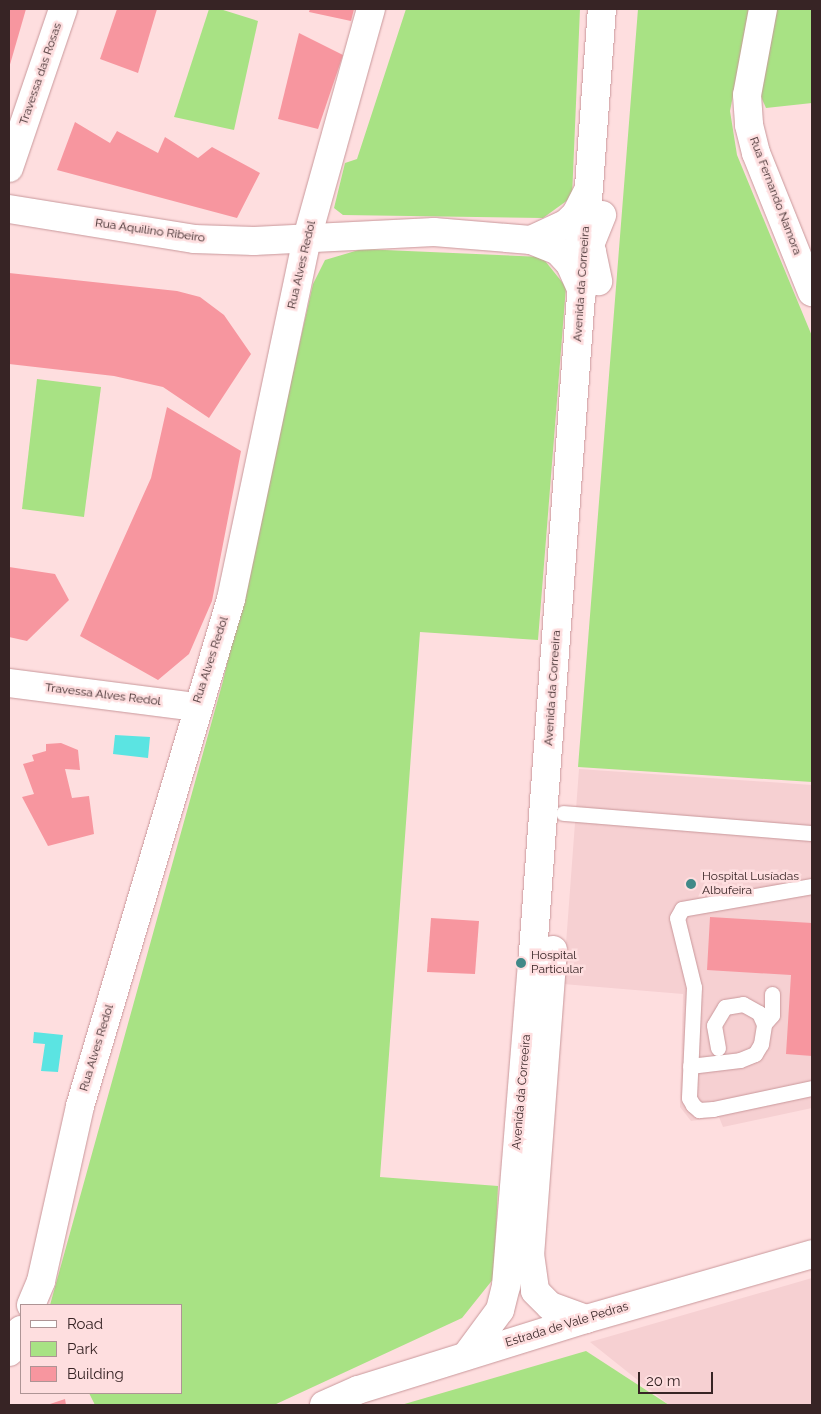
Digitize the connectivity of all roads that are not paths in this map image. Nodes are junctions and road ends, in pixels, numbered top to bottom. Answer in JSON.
{"nodes":[{"id":1,"x":63,"y":9,"type":"edge"},
{"id":2,"x":371,"y":9,"type":"edge"},
{"id":3,"x":602,"y":9,"type":"edge"},
{"id":4,"x":617,"y":9,"type":"edge"},
{"id":5,"x":763,"y":9,"type":"edge"},
{"id":6,"x":9,"y":168,"type":"edge"},
{"id":7,"x":589,"y":190,"type":"junction"},
{"id":8,"x":9,"y":209,"type":"edge"},
{"id":9,"x":602,"y":215,"type":"junction"},
{"id":10,"x":307,"y":238,"type":"junction"},
{"id":11,"x":546,"y":241,"type":"junction"},
{"id":12,"x":585,"y":244,"type":"junction"},
{"id":13,"x":590,"y":286,"type":"junction"},
{"id":14,"x":812,"y":292,"type":"edge"},
{"id":15,"x":9,"y":683,"type":"edge"},
{"id":16,"x":196,"y":707,"type":"junction"},
{"id":17,"x":563,"y":812,"type":"junction"},
{"id":18,"x":812,"y":833,"type":"edge"},
{"id":19,"x":812,"y":886,"type":"edge"},
{"id":20,"x":772,"y":994,"type":"dead end"},
{"id":21,"x":764,"y":1024,"type":"junction"},
{"id":22,"x":718,"y":1048,"type":"dead end"},
{"id":23,"x":690,"y":1066,"type":"junction"},
{"id":24,"x":812,"y":1088,"type":"edge"},
{"id":25,"x":812,"y":1254,"type":"edge"},
{"id":26,"x":31,"y":1304,"type":"edge"},
{"id":27,"x":586,"y":1319,"type":"junction"},
{"id":28,"x":20,"y":1333,"type":"edge"},
{"id":29,"x":9,"y":1352,"type":"edge"},
{"id":30,"x":466,"y":1356,"type":"junction"},
{"id":31,"x":324,"y":1405,"type":"edge"}],
"edges":[{"from":1,"to":6,"type":"main road","name":"Travessa das Rosas"},
{"from":2,"to":10,"type":"main road","name":"Rua Alves Redol"},
{"from":3,"to":7,"type":"main road","name":"Avenida da Correeira"},
{"from":4,"to":9,"type":"main road","name":"Avenida da Correeira"},
{"from":5,"to":14,"type":"main road","name":"Rua Fernando Namora"},
{"from":7,"to":11,"type":"main road"},
{"from":7,"to":12,"type":"main road","name":"Avenida da Correeira"},
{"from":8,"to":10,"type":"main road","name":"Rua Aquilino Ribeiro"},
{"from":9,"to":12,"type":"main road"},
{"from":9,"to":13,"type":"main road","name":"Avenida da Correeira"},
{"from":10,"to":11,"type":"main road","name":"Rua Aquilino Ribeiro"},
{"from":10,"to":16,"type":"main road","name":"Rua Alves Redol"},
{"from":11,"to":12,"type":"main road","name":"Rua Aquilino Ribeiro"},
{"from":11,"to":13,"type":"main road"},
{"from":12,"to":13,"type":"main road"},
{"from":13,"to":17,"type":"main road","name":"Avenida da Correeira"},
{"from":13,"to":30,"type":"main road","name":"Avenida da Correeira"},
{"from":15,"to":16,"type":"main road","name":"Travessa Alves Redol"},
{"from":16,"to":26,"type":"main road","name":"Rua Alves Redol"},
{"from":17,"to":18,"type":"lane"},
{"from":17,"to":27,"type":"main road","name":"Avenida da Correeira"},
{"from":19,"to":23,"type":"lane"},
{"from":20,"to":21,"type":"lane"},
{"from":21,"to":22,"type":"lane"},
{"from":21,"to":23,"type":"lane"},
{"from":23,"to":24,"type":"lane"},
{"from":25,"to":27,"type":"main road","name":"Estrada de Vale Pedras"},
{"from":27,"to":30,"type":"main road","name":"Estrada de Vale Pedras"},
{"from":28,"to":29,"type":"main road"},
{"from":30,"to":31,"type":"main road","name":"Estrada de Vale Pedras"}]}
